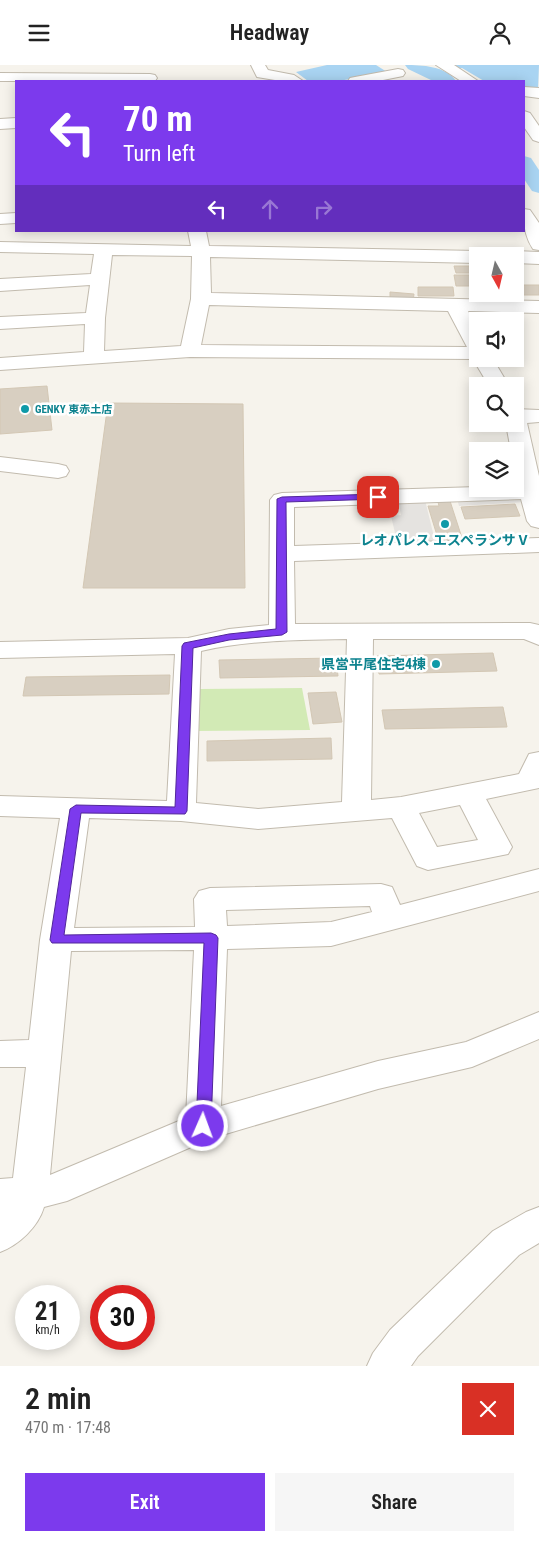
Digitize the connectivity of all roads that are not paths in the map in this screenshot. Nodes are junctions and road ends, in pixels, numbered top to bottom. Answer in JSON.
{"nodes":[{"id":1,"x":258,"y":65,"type":"edge"},
{"id":2,"x":384,"y":65,"type":"edge"},
{"id":3,"x":443,"y":65,"type":"edge"},
{"id":4,"x":398,"y":73,"type":"junction"},
{"id":5,"x":150,"y":75,"type":"edge"},
{"id":6,"x":0,"y":77,"type":"edge"},
{"id":7,"x":294,"y":80,"type":"edge"},
{"id":8,"x":360,"y":80,"type":"edge"},
{"id":9,"x":410,"y":80,"type":"edge"},
{"id":10,"x":469,"y":80,"type":"edge"},
{"id":11,"x":525,"y":92,"type":"edge"},
{"id":12,"x":539,"y":93,"type":"edge"},
{"id":13,"x":530,"y":118,"type":"edge"},
{"id":14,"x":15,"y":123,"type":"edge"},
{"id":15,"x":0,"y":124,"type":"edge"},
{"id":16,"x":537,"y":145,"type":"edge"},
{"id":17,"x":525,"y":216,"type":"edge"},
{"id":18,"x":15,"y":218,"type":"edge"},
{"id":19,"x":0,"y":219,"type":"edge"},
{"id":20,"x":197,"y":232,"type":"edge"},
{"id":21,"x":539,"y":245,"type":"edge"},
{"id":22,"x":0,"y":247,"type":"edge"},
{"id":23,"x":104,"y":249,"type":"junction"},
{"id":24,"x":201,"y":251,"type":"junction"},
{"id":25,"x":469,"y":257,"type":"edge"},
{"id":26,"x":524,"y":257,"type":"edge"},
{"id":27,"x":539,"y":258,"type":"edge"},
{"id":28,"x":100,"y":279,"type":"junction"},
{"id":29,"x":0,"y":285,"type":"edge"},
{"id":30,"x":201,"y":299,"type":"junction"},
{"id":31,"x":455,"y":305,"type":"junction"},
{"id":32,"x":539,"y":307,"type":"edge"},
{"id":33,"x":95,"y":318,"type":"junction"},
{"id":34,"x":0,"y":323,"type":"edge"},
{"id":35,"x":469,"y":331,"type":"edge"},
{"id":36,"x":190,"y":351,"type":"junction"},
{"id":37,"x":469,"y":353,"type":"edge"},
{"id":38,"x":94,"y":358,"type":"junction"},
{"id":39,"x":0,"y":365,"type":"edge"},
{"id":40,"x":524,"y":416,"type":"edge"},
{"id":41,"x":539,"y":416,"type":"edge"},
{"id":42,"x":519,"y":432,"type":"edge"},
{"id":43,"x":0,"y":464,"type":"edge"},
{"id":44,"x":58,"y":471,"type":"dead end"},
{"id":45,"x":531,"y":492,"type":"junction"},
{"id":46,"x":539,"y":521,"type":"edge"},
{"id":47,"x":539,"y":545,"type":"edge"},
{"id":48,"x":283,"y":554,"type":"junction"},
{"id":49,"x":282,"y":632,"type":"junction"},
{"id":50,"x":360,"y":633,"type":"junction"},
{"id":51,"x":539,"y":637,"type":"edge"},
{"id":52,"x":188,"y":646,"type":"junction"},
{"id":53,"x":0,"y":650,"type":"edge"},
{"id":54,"x":539,"y":761,"type":"edge"},
{"id":55,"x":469,"y":794,"type":"junction"},
{"id":56,"x":0,"y":806,"type":"edge"},
{"id":57,"x":401,"y":807,"type":"junction"},
{"id":58,"x":76,"y":809,"type":"junction"},
{"id":59,"x":180,"y":811,"type":"junction"},
{"id":60,"x":356,"y":811,"type":"junction"},
{"id":61,"x":539,"y":881,"type":"edge"},
{"id":62,"x":211,"y":938,"type":"junction"},
{"id":63,"x":56,"y":940,"type":"junction"},
{"id":64,"x":539,"y":1025,"type":"edge"},
{"id":65,"x":44,"y":1053,"type":"junction"},
{"id":66,"x":0,"y":1054,"type":"edge"},
{"id":67,"x":203,"y":1126,"type":"junction"},
{"id":68,"x":15,"y":1193,"type":"edge"},
{"id":69,"x":539,"y":1223,"type":"edge"},
{"id":70,"x":0,"y":1236,"type":"edge"},
{"id":71,"x":387,"y":1366,"type":"edge"}],
"edges":[{"from":1,"to":7,"type":"street"},
{"from":2,"to":4,"type":"street"},
{"from":3,"to":10,"type":"street"},
{"from":4,"to":8,"type":"street"},
{"from":4,"to":9,"type":"street"},
{"from":5,"to":6,"type":"street"},
{"from":11,"to":12,"type":"street"},
{"from":13,"to":16,"type":"street"},
{"from":14,"to":15,"type":"street"},
{"from":17,"to":21,"type":"street"},
{"from":18,"to":19,"type":"street"},
{"from":20,"to":24,"type":"street"},
{"from":22,"to":23,"type":"street"},
{"from":23,"to":24,"type":"street"},
{"from":23,"to":28,"type":"street"},
{"from":24,"to":25,"type":"street"},
{"from":24,"to":30,"type":"street"},
{"from":26,"to":27,"type":"street"},
{"from":28,"to":29,"type":"street"},
{"from":28,"to":33,"type":"street"},
{"from":30,"to":31,"type":"street"},
{"from":30,"to":36,"type":"street"},
{"from":31,"to":32,"type":"street"},
{"from":31,"to":35,"type":"street"},
{"from":33,"to":34,"type":"street"},
{"from":33,"to":38,"type":"street"},
{"from":36,"to":37,"type":"street"},
{"from":36,"to":38,"type":"street"},
{"from":38,"to":39,"type":"street"},
{"from":40,"to":41,"type":"street"},
{"from":42,"to":45,"type":"street"},
{"from":43,"to":44,"type":"street"},
{"from":45,"to":46,"type":"street"},
{"from":45,"to":48,"type":"street"},
{"from":47,"to":48,"type":"street"},
{"from":48,"to":49,"type":"street"},
{"from":49,"to":50,"type":"street"},
{"from":49,"to":52,"type":"street"},
{"from":50,"to":51,"type":"street"},
{"from":50,"to":60,"type":"street"},
{"from":52,"to":53,"type":"street"},
{"from":52,"to":59,"type":"street"},
{"from":54,"to":55,"type":"street"},
{"from":55,"to":57,"type":"street"},
{"from":55,"to":57,"type":"street"},
{"from":56,"to":58,"type":"street"},
{"from":57,"to":60,"type":"street"},
{"from":58,"to":59,"type":"street"},
{"from":58,"to":63,"type":"street"},
{"from":59,"to":60,"type":"street"},
{"from":61,"to":62,"type":"street"},
{"from":62,"to":63,"type":"street"},
{"from":62,"to":67,"type":"street"},
{"from":63,"to":65,"type":"street"},
{"from":64,"to":67,"type":"street"},
{"from":65,"to":66,"type":"street"},
{"from":65,"to":68,"type":"street"},
{"from":67,"to":68,"type":"street"},
{"from":68,"to":70,"type":"street"},
{"from":69,"to":71,"type":"street"}]}
